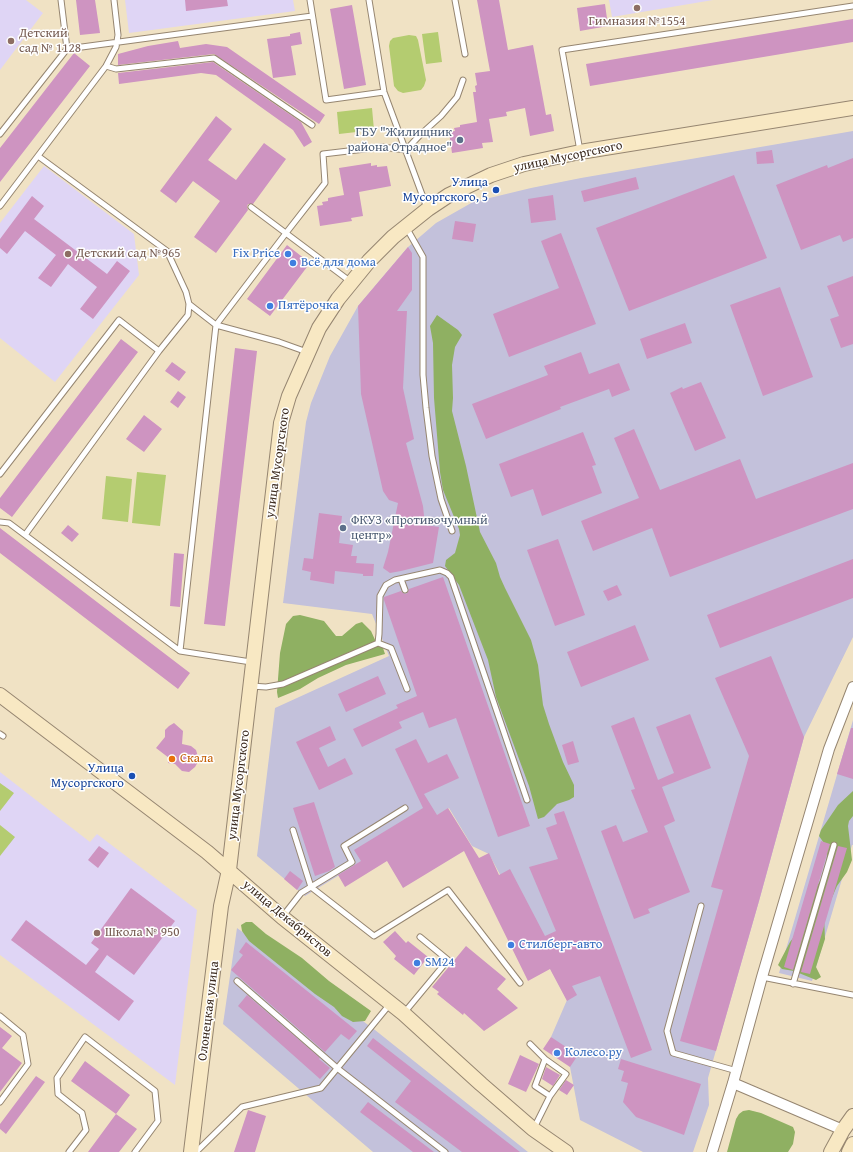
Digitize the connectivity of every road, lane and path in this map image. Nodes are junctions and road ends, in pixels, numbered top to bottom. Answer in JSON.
{"nodes":[{"id":1,"x":61,"y":0,"type":"edge"},
{"id":2,"x":114,"y":0,"type":"edge"},
{"id":3,"x":310,"y":0,"type":"edge"},
{"id":4,"x":369,"y":0,"type":"edge"},
{"id":5,"x":455,"y":0,"type":"edge"},
{"id":6,"x":853,"y":6,"type":"edge"},
{"id":7,"x":312,"y":16,"type":"junction"},
{"id":8,"x":117,"y":41,"type":"junction"},
{"id":9,"x":67,"y":48,"type":"junction"},
{"id":10,"x":464,"y":54,"type":"dead end"},
{"id":11,"x":106,"y":66,"type":"junction"},
{"id":12,"x":463,"y":80,"type":"dead end"},
{"id":13,"x":384,"y":92,"type":"junction"},
{"id":14,"x":853,"y":108,"type":"edge"},
{"id":15,"x":312,"y":125,"type":"dead end"},
{"id":16,"x":0,"y":134,"type":"edge"},
{"id":17,"x":406,"y":150,"type":"junction"},
{"id":18,"x":580,"y":152,"type":"junction"},
{"id":19,"x":38,"y":156,"type":"junction"},
{"id":20,"x":0,"y":206,"type":"edge"},
{"id":21,"x":251,"y":207,"type":"dead end"},
{"id":22,"x":428,"y":209,"type":"junction"},
{"id":23,"x":406,"y":226,"type":"junction"},
{"id":24,"x":286,"y":233,"type":"junction"},
{"id":25,"x":352,"y":282,"type":"junction"},
{"id":26,"x":189,"y":304,"type":"junction"},
{"id":27,"x":216,"y":325,"type":"junction"},
{"id":28,"x":159,"y":351,"type":"junction"},
{"id":29,"x":308,"y":352,"type":"junction"},
{"id":30,"x":0,"y":474,"type":"edge"},
{"id":31,"x":0,"y":522,"type":"edge"},
{"id":32,"x":452,"y":531,"type":"dead end"},
{"id":33,"x":25,"y":535,"type":"junction"},
{"id":34,"x":401,"y":579,"type":"junction"},
{"id":35,"x":405,"y":590,"type":"dead end"},
{"id":36,"x":378,"y":643,"type":"junction"},
{"id":37,"x":180,"y":651,"type":"junction"},
{"id":38,"x":253,"y":662,"type":"junction"},
{"id":39,"x":250,"y":686,"type":"junction"},
{"id":40,"x":853,"y":687,"type":"edge"},
{"id":41,"x":407,"y":689,"type":"dead end"},
{"id":42,"x":0,"y":695,"type":"edge"},
{"id":43,"x":527,"y":800,"type":"dead end"},
{"id":44,"x":405,"y":808,"type":"dead end"},
{"id":45,"x":293,"y":830,"type":"dead end"},
{"id":46,"x":834,"y":845,"type":"dead end"},
{"id":47,"x":229,"y":870,"type":"junction"},
{"id":48,"x":311,"y":887,"type":"junction"},
{"id":49,"x":701,"y":906,"type":"dead end"},
{"id":50,"x":282,"y":917,"type":"junction"},
{"id":51,"x":420,"y":937,"type":"dead end"},
{"id":52,"x":762,"y":977,"type":"junction"},
{"id":53,"x":237,"y":981,"type":"dead end"},
{"id":54,"x":520,"y":983,"type":"dead end"},
{"id":55,"x":793,"y":984,"type":"junction"},
{"id":56,"x":853,"y":995,"type":"edge"},
{"id":57,"x":391,"y":1004,"type":"junction"},
{"id":58,"x":404,"y":1014,"type":"junction"},
{"id":59,"x":0,"y":1016,"type":"edge"},
{"id":60,"x":530,"y":1044,"type":"dead end"},
{"id":61,"x":545,"y":1059,"type":"junction"},
{"id":62,"x":337,"y":1068,"type":"junction"},
{"id":63,"x":736,"y":1071,"type":"junction"},
{"id":64,"x":733,"y":1083,"type":"junction"},
{"id":65,"x":550,"y":1096,"type":"junction"},
{"id":66,"x":0,"y":1102,"type":"edge"},
{"id":67,"x":853,"y":1116,"type":"edge"},
{"id":68,"x":533,"y":1129,"type":"junction"},
{"id":69,"x":842,"y":1130,"type":"junction"},
{"id":70,"x":853,"y":1144,"type":"edge"},
{"id":71,"x":69,"y":1152,"type":"edge"},
{"id":72,"x":135,"y":1152,"type":"edge"},
{"id":73,"x":190,"y":1152,"type":"edge"},
{"id":74,"x":196,"y":1152,"type":"edge"},
{"id":75,"x":445,"y":1152,"type":"edge"},
{"id":76,"x":566,"y":1152,"type":"edge"},
{"id":77,"x":712,"y":1152,"type":"edge"},
{"id":78,"x":831,"y":1152,"type":"edge"},
{"id":79,"x":849,"y":1152,"type":"edge"}],
"edges":[{"from":1,"to":9,"type":"lane"},
{"from":2,"to":8,"type":"lane"},
{"from":3,"to":7,"type":"lane"},
{"from":4,"to":13,"type":"lane"},
{"from":5,"to":10,"type":"lane"},
{"from":6,"to":18,"type":"lane"},
{"from":7,"to":8,"type":"lane"},
{"from":7,"to":13,"type":"lane"},
{"from":8,"to":9,"type":"lane"},
{"from":8,"to":11,"type":"lane"},
{"from":9,"to":16,"type":"lane"},
{"from":11,"to":15,"type":"lane"},
{"from":11,"to":19,"type":"lane"},
{"from":12,"to":17,"type":"lane"},
{"from":13,"to":17,"type":"lane"},
{"from":14,"to":18,"type":"street","name":"улица Мусоргского"},
{"from":17,"to":22,"type":"lane"},
{"from":17,"to":24,"type":"lane"},
{"from":18,"to":22,"type":"street","name":"улица Мусоргского"},
{"from":19,"to":20,"type":"lane"},
{"from":19,"to":26,"type":"lane"},
{"from":21,"to":24,"type":"lane"},
{"from":22,"to":23,"type":"street","name":"улица Мусоргского"},
{"from":23,"to":25,"type":"street","name":"улица Мусоргского"},
{"from":23,"to":32,"type":"lane"},
{"from":24,"to":25,"type":"lane"},
{"from":24,"to":27,"type":"lane"},
{"from":25,"to":29,"type":"street","name":"улица Мусоргского"},
{"from":26,"to":27,"type":"lane"},
{"from":26,"to":28,"type":"lane"},
{"from":27,"to":29,"type":"lane"},
{"from":27,"to":37,"type":"lane"},
{"from":28,"to":30,"type":"lane"},
{"from":28,"to":33,"type":"lane"},
{"from":29,"to":38,"type":"street","name":"улица Мусоргского"},
{"from":31,"to":33,"type":"lane"},
{"from":33,"to":37,"type":"lane"},
{"from":34,"to":35,"type":"lane"},
{"from":34,"to":36,"type":"lane"},
{"from":34,"to":43,"type":"lane"},
{"from":36,"to":39,"type":"lane"},
{"from":36,"to":41,"type":"lane"},
{"from":37,"to":38,"type":"lane"},
{"from":38,"to":39,"type":"street","name":"улица Мусоргского"},
{"from":39,"to":47,"type":"street","name":"улица Мусоргского"},
{"from":40,"to":52,"type":"street"},
{"from":42,"to":47,"type":"street","name":"улица Декабристов"},
{"from":44,"to":48,"type":"lane"},
{"from":45,"to":48,"type":"lane"},
{"from":46,"to":55,"type":"lane"},
{"from":47,"to":50,"type":"street","name":"улица Декабристов"},
{"from":47,"to":73,"type":"street","name":"Олонецкая улица"},
{"from":48,"to":50,"type":"lane"},
{"from":48,"to":54,"type":"lane"},
{"from":49,"to":63,"type":"lane"},
{"from":50,"to":57,"type":"street","name":"улица Декабристов"},
{"from":51,"to":58,"type":"lane"},
{"from":52,"to":55,"type":"lane"},
{"from":52,"to":63,"type":"street"},
{"from":53,"to":62,"type":"lane"},
{"from":55,"to":56,"type":"lane"},
{"from":57,"to":58,"type":"street","name":"улица Декабристов"},
{"from":57,"to":62,"type":"lane"},
{"from":58,"to":68,"type":"street","name":"улица Декабристов"},
{"from":59,"to":66,"type":"lane"},
{"from":60,"to":61,"type":"lane"},
{"from":61,"to":65,"type":"lane"},
{"from":61,"to":65,"type":"lane"},
{"from":62,"to":74,"type":"lane"},
{"from":62,"to":75,"type":"lane"},
{"from":63,"to":64,"type":"street"},
{"from":64,"to":69,"type":"street"},
{"from":64,"to":77,"type":"street"},
{"from":65,"to":68,"type":"lane"},
{"from":67,"to":69,"type":"street"},
{"from":68,"to":76,"type":"street","name":"улица Декабристов"},
{"from":69,"to":78,"type":"street"},
{"from":70,"to":79,"type":"street"},
{"from":71,"to":72,"type":"lane"}]}
